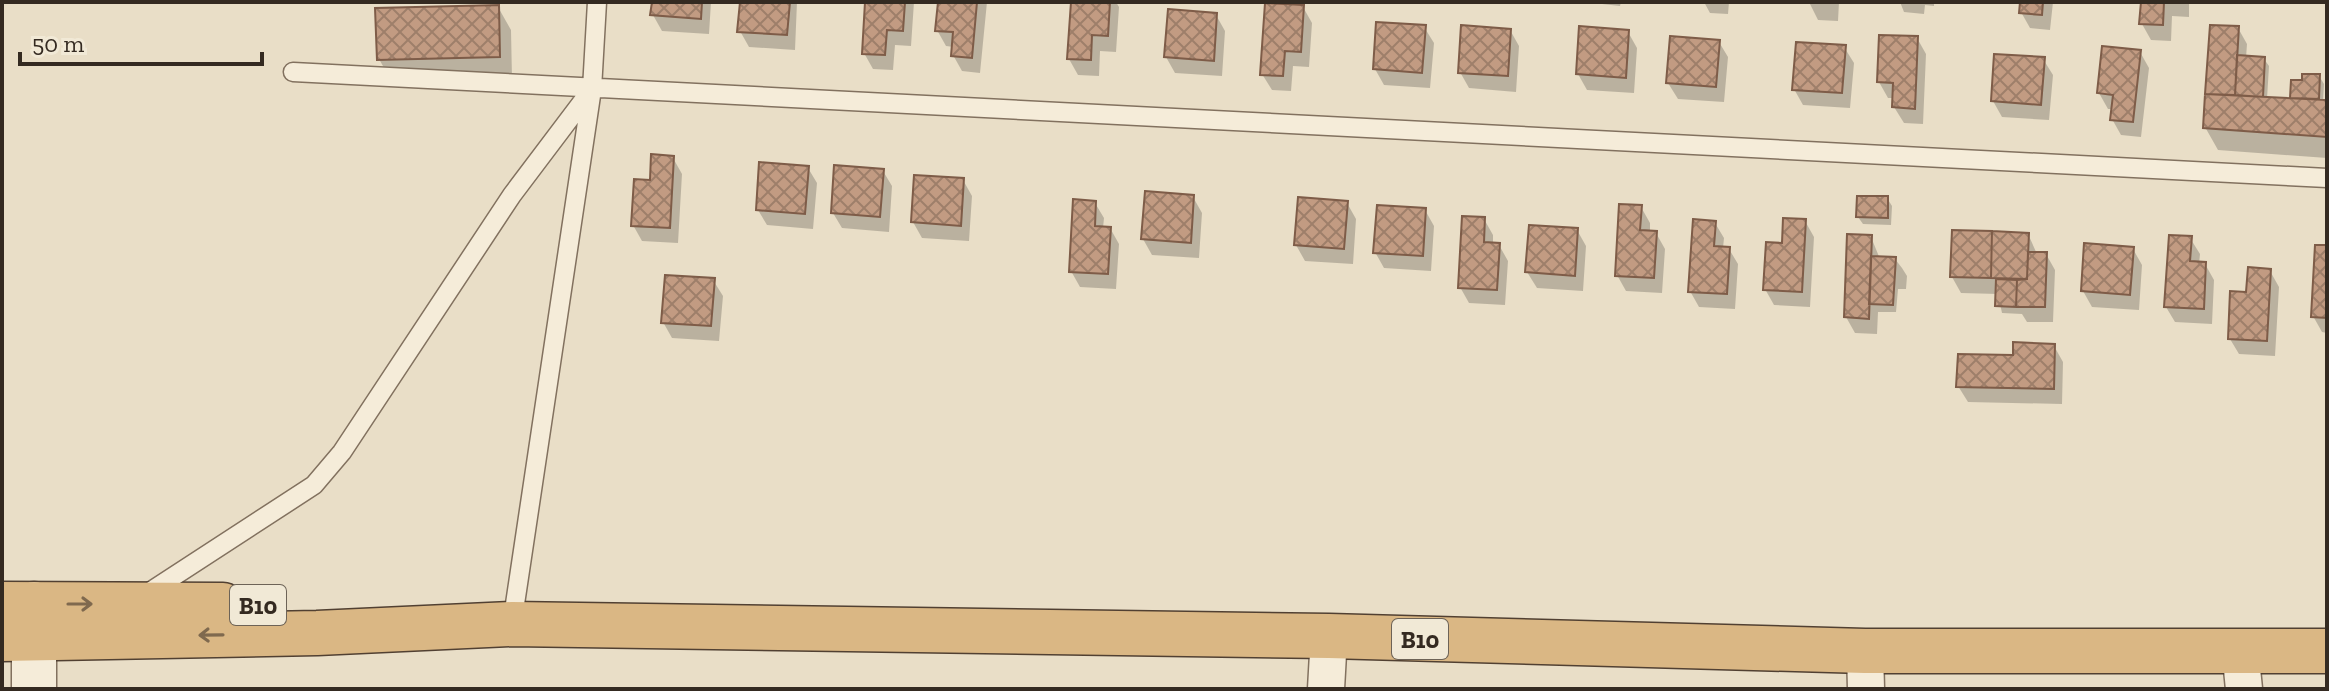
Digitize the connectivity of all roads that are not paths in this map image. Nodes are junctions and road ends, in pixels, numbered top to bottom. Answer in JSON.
{"nodes":[{"id":1,"x":597,"y":2,"type":"edge"},
{"id":2,"x":293,"y":72,"type":"dead end"},
{"id":3,"x":592,"y":89,"type":"junction"},
{"id":4,"x":2327,"y":178,"type":"edge"},
{"id":5,"x":129,"y":605,"type":"junction"},
{"id":6,"x":18,"y":622,"type":"edge"},
{"id":7,"x":512,"y":624,"type":"junction"},
{"id":8,"x":1329,"y":636,"type":"junction"},
{"id":9,"x":2327,"y":651,"type":"edge"},
{"id":10,"x":2242,"y":669,"type":"edge"},
{"id":11,"x":1865,"y":670,"type":"edge"},
{"id":12,"x":34,"y":689,"type":"edge"},
{"id":13,"x":1326,"y":689,"type":"edge"}],
"edges":[{"from":1,"to":3,"type":"lane"},
{"from":2,"to":3,"type":"lane"},
{"from":3,"to":4,"type":"lane"},
{"from":3,"to":5,"type":"lane"},
{"from":3,"to":7,"type":"lane"},
{"from":6,"to":5,"type":"highway","number":"B10","one_way":true},
{"from":5,"to":7,"type":"highway","number":"B10"},
{"from":7,"to":6,"type":"highway","number":"B10","one_way":true},
{"from":6,"to":12,"type":"street"},
{"from":7,"to":8,"type":"highway","number":"B10"},
{"from":8,"to":11,"type":"highway","number":"B10"},
{"from":8,"to":13,"type":"street"},
{"from":9,"to":10,"type":"highway","number":"B10"},
{"from":10,"to":11,"type":"highway","number":"B10"}]}
